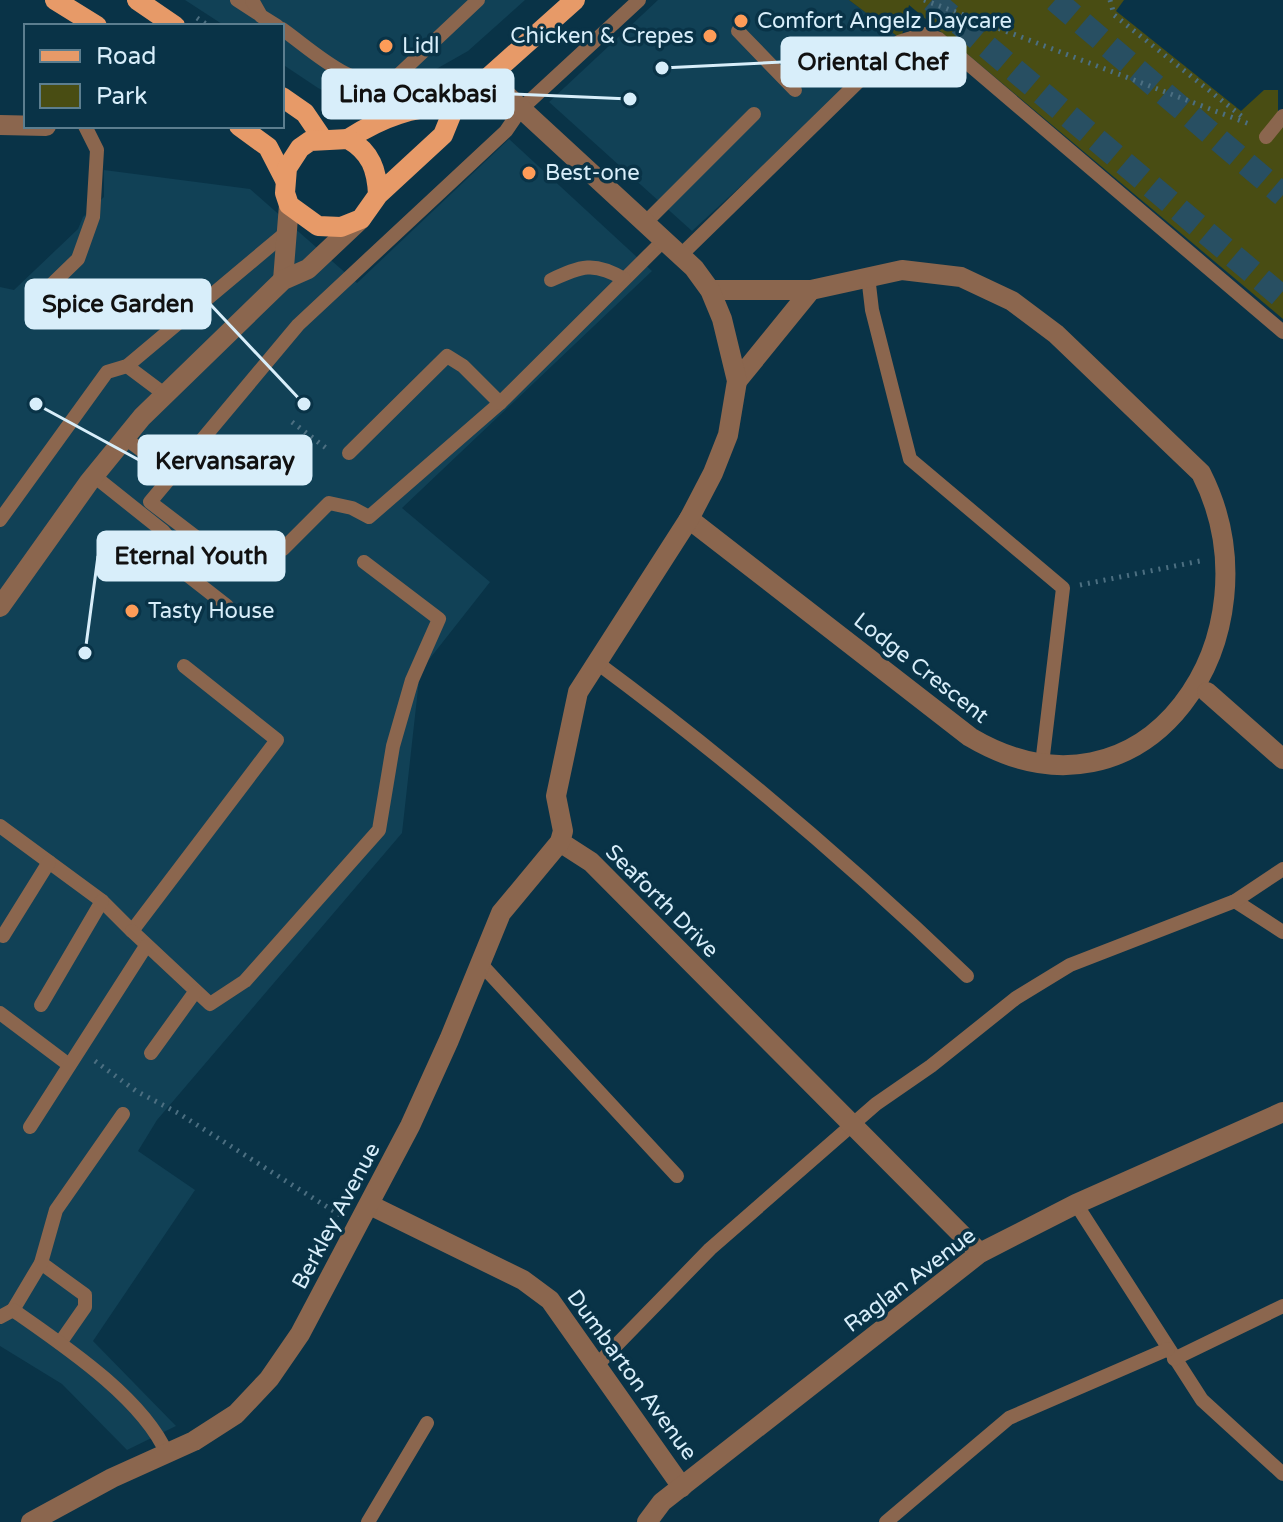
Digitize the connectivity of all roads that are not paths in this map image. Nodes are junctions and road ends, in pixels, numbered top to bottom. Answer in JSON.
{"nodes":[{"id":1,"x":55,"y":0,"type":"edge"},
{"id":2,"x":137,"y":0,"type":"edge"},
{"id":3,"x":237,"y":0,"type":"edge"},
{"id":4,"x":252,"y":0,"type":"edge"},
{"id":5,"x":478,"y":0,"type":"edge"},
{"id":6,"x":575,"y":0,"type":"edge"},
{"id":7,"x":639,"y":0,"type":"edge"},
{"id":8,"x":261,"y":16,"type":"junction"},
{"id":9,"x":93,"y":24,"type":"edge"},
{"id":10,"x":172,"y":24,"type":"edge"},
{"id":11,"x":274,"y":24,"type":"edge"},
{"id":12,"x":284,"y":30,"type":"edge"},
{"id":13,"x":738,"y":31,"type":"dead end"},
{"id":14,"x":489,"y":79,"type":"junction"},
{"id":15,"x":795,"y":90,"type":"dead end"},
{"id":16,"x":284,"y":98,"type":"edge"},
{"id":17,"x":454,"y":108,"type":"junction"},
{"id":18,"x":521,"y":109,"type":"junction"},
{"id":19,"x":754,"y":114,"type":"dead end"},
{"id":20,"x":1283,"y":116,"type":"edge"},
{"id":21,"x":0,"y":125,"type":"edge"},
{"id":22,"x":24,"y":126,"type":"edge"},
{"id":23,"x":86,"y":128,"type":"edge"},
{"id":24,"x":242,"y":128,"type":"edge"},
{"id":25,"x":1266,"y":137,"type":"road end"},
{"id":26,"x":322,"y":138,"type":"junction"},
{"id":27,"x":348,"y":139,"type":"junction"},
{"id":28,"x":285,"y":180,"type":"junction"},
{"id":29,"x":378,"y":195,"type":"junction"},
{"id":30,"x":289,"y":205,"type":"junction"},
{"id":31,"x":361,"y":219,"type":"junction"},
{"id":32,"x":646,"y":222,"type":"junction"},
{"id":33,"x":288,"y":231,"type":"junction"},
{"id":34,"x":664,"y":240,"type":"junction"},
{"id":35,"x":681,"y":255,"type":"junction"},
{"id":36,"x":868,"y":276,"type":"junction"},
{"id":37,"x":624,"y":279,"type":"junction"},
{"id":38,"x":283,"y":280,"type":"junction"},
{"id":39,"x":551,"y":280,"type":"dead end"},
{"id":40,"x":47,"y":289,"type":"dead end"},
{"id":41,"x":710,"y":290,"type":"junction"},
{"id":42,"x":811,"y":290,"type":"junction"},
{"id":43,"x":1283,"y":332,"type":"edge"},
{"id":44,"x":127,"y":366,"type":"junction"},
{"id":45,"x":737,"y":381,"type":"junction"},
{"id":46,"x":163,"y":393,"type":"junction"},
{"id":47,"x":500,"y":403,"type":"junction"},
{"id":48,"x":125,"y":438,"type":"junction"},
{"id":49,"x":349,"y":453,"type":"dead end"},
{"id":50,"x":173,"y":474,"type":"junction"},
{"id":51,"x":94,"y":476,"type":"junction"},
{"id":52,"x":689,"y":519,"type":"junction"},
{"id":53,"x":0,"y":520,"type":"edge"},
{"id":54,"x":364,"y":562,"type":"dead end"},
{"id":55,"x":227,"y":606,"type":"dead end"},
{"id":56,"x":0,"y":607,"type":"edge"},
{"id":57,"x":596,"y":662,"type":"junction"},
{"id":58,"x":184,"y":666,"type":"dead end"},
{"id":59,"x":1207,"y":692,"type":"junction"},
{"id":60,"x":1283,"y":759,"type":"edge"},
{"id":61,"x":1042,"y":764,"type":"junction"},
{"id":62,"x":0,"y":826,"type":"edge"},
{"id":63,"x":560,"y":842,"type":"junction"},
{"id":64,"x":49,"y":862,"type":"junction"},
{"id":65,"x":1283,"y":869,"type":"edge"},
{"id":66,"x":102,"y":901,"type":"junction"},
{"id":67,"x":1235,"y":901,"type":"junction"},
{"id":68,"x":132,"y":931,"type":"junction"},
{"id":69,"x":1283,"y":932,"type":"edge"},
{"id":70,"x":3,"y":936,"type":"dead end"},
{"id":71,"x":146,"y":946,"type":"junction"},
{"id":72,"x":480,"y":963,"type":"junction"},
{"id":73,"x":967,"y":976,"type":"dead end"},
{"id":74,"x":195,"y":992,"type":"junction"},
{"id":75,"x":41,"y":1005,"type":"dead end"},
{"id":76,"x":0,"y":1013,"type":"edge"},
{"id":77,"x":151,"y":1053,"type":"dead end"},
{"id":78,"x":69,"y":1065,"type":"junction"},
{"id":79,"x":1283,"y":1112,"type":"edge"},
{"id":80,"x":123,"y":1114,"type":"dead end"},
{"id":81,"x":851,"y":1125,"type":"junction"},
{"id":82,"x":30,"y":1127,"type":"dead end"},
{"id":83,"x":677,"y":1176,"type":"dead end"},
{"id":84,"x":1076,"y":1204,"type":"junction"},
{"id":85,"x":370,"y":1205,"type":"junction"},
{"id":86,"x":980,"y":1253,"type":"junction"},
{"id":87,"x":41,"y":1263,"type":"junction"},
{"id":88,"x":1283,"y":1306,"type":"edge"},
{"id":89,"x":6,"y":1314,"type":"edge"},
{"id":90,"x":60,"y":1343,"type":"junction"},
{"id":91,"x":1171,"y":1354,"type":"junction"},
{"id":92,"x":597,"y":1365,"type":"junction"},
{"id":93,"x":427,"y":1423,"type":"dead end"},
{"id":94,"x":167,"y":1454,"type":"junction"},
{"id":95,"x":1283,"y":1474,"type":"edge"},
{"id":96,"x":682,"y":1487,"type":"junction"},
{"id":97,"x":43,"y":1519,"type":"edge"},
{"id":98,"x":368,"y":1522,"type":"edge"},
{"id":99,"x":647,"y":1522,"type":"edge"},
{"id":100,"x":886,"y":1522,"type":"edge"}],
"edges":[{"from":1,"to":9,"type":"main road"},
{"from":2,"to":10,"type":"main road"},
{"from":3,"to":8,"type":"lane"},
{"from":4,"to":8,"type":"lane"},
{"from":5,"to":12,"type":"lane"},
{"from":6,"to":14,"type":"main road"},
{"from":7,"to":18,"type":"lane"},
{"from":8,"to":11,"type":"lane"},
{"from":13,"to":15,"type":"lane"},
{"from":14,"to":17,"type":"main road"},
{"from":14,"to":18,"type":"street"},
{"from":16,"to":26,"type":"main road"},
{"from":17,"to":27,"type":"main road"},
{"from":17,"to":29,"type":"main road"},
{"from":18,"to":32,"type":"street"},
{"from":18,"to":50,"type":"lane"},
{"from":19,"to":32,"type":"lane"},
{"from":20,"to":25,"type":"lane"},
{"from":21,"to":22,"type":"street"},
{"from":23,"to":40,"type":"lane"},
{"from":24,"to":28,"type":"main road"},
{"from":26,"to":27,"type":"main road"},
{"from":26,"to":28,"type":"main road"},
{"from":27,"to":29,"type":"main road"},
{"from":28,"to":30,"type":"main road"},
{"from":29,"to":31,"type":"main road"},
{"from":30,"to":31,"type":"main road"},
{"from":30,"to":33,"type":"street"},
{"from":31,"to":38,"type":"street"},
{"from":32,"to":34,"type":"street"},
{"from":33,"to":38,"type":"street"},
{"from":33,"to":44,"type":"lane"},
{"from":34,"to":35,"type":"street"},
{"from":34,"to":37,"type":"lane"},
{"from":35,"to":41,"type":"street"},
{"from":35,"to":43,"type":"lane"},
{"from":36,"to":42,"type":"street","name":"Lodge Crescent"},
{"from":36,"to":59,"type":"street","name":"Lodge Crescent"},
{"from":36,"to":61,"type":"lane"},
{"from":37,"to":39,"type":"lane"},
{"from":37,"to":47,"type":"lane"},
{"from":38,"to":46,"type":"street"},
{"from":41,"to":42,"type":"street","name":"Lodge Crescent"},
{"from":41,"to":45,"type":"street"},
{"from":42,"to":45,"type":"street"},
{"from":44,"to":46,"type":"lane"},
{"from":44,"to":53,"type":"lane"},
{"from":45,"to":52,"type":"street"},
{"from":46,"to":48,"type":"street"},
{"from":47,"to":49,"type":"lane"},
{"from":47,"to":50,"type":"lane"},
{"from":48,"to":50,"type":"lane"},
{"from":48,"to":51,"type":"street"},
{"from":51,"to":55,"type":"lane"},
{"from":51,"to":56,"type":"street"},
{"from":52,"to":57,"type":"street"},
{"from":52,"to":61,"type":"street","name":"Lodge Crescent"},
{"from":54,"to":74,"type":"lane"},
{"from":57,"to":63,"type":"street"},
{"from":57,"to":73,"type":"lane"},
{"from":58,"to":68,"type":"lane"},
{"from":59,"to":60,"type":"street"},
{"from":59,"to":61,"type":"street","name":"Lodge Crescent"},
{"from":62,"to":64,"type":"lane"},
{"from":63,"to":72,"type":"street","name":"Berkley Avenue"},
{"from":63,"to":81,"type":"street","name":"Seaforth Drive"},
{"from":64,"to":66,"type":"lane"},
{"from":64,"to":70,"type":"lane"},
{"from":65,"to":67,"type":"lane"},
{"from":66,"to":68,"type":"lane"},
{"from":66,"to":75,"type":"lane"},
{"from":67,"to":69,"type":"lane"},
{"from":67,"to":81,"type":"lane"},
{"from":68,"to":71,"type":"lane"},
{"from":71,"to":74,"type":"lane"},
{"from":71,"to":78,"type":"lane"},
{"from":72,"to":83,"type":"lane"},
{"from":72,"to":85,"type":"street","name":"Berkley Avenue"},
{"from":74,"to":77,"type":"lane"},
{"from":76,"to":78,"type":"lane"},
{"from":78,"to":82,"type":"lane"},
{"from":79,"to":84,"type":"street","name":"Raglan Avenue"},
{"from":80,"to":87,"type":"lane"},
{"from":81,"to":86,"type":"street","name":"Seaforth Drive"},
{"from":81,"to":92,"type":"lane"},
{"from":84,"to":86,"type":"street","name":"Raglan Avenue"},
{"from":84,"to":91,"type":"lane"},
{"from":85,"to":92,"type":"street","name":"Dumbarton Avenue"},
{"from":85,"to":94,"type":"street","name":"Berkley Avenue"},
{"from":86,"to":96,"type":"street","name":"Raglan Avenue"},
{"from":87,"to":89,"type":"lane"},
{"from":87,"to":90,"type":"lane"},
{"from":88,"to":91,"type":"lane"},
{"from":89,"to":90,"type":"lane"},
{"from":90,"to":94,"type":"lane"},
{"from":91,"to":95,"type":"lane"},
{"from":91,"to":100,"type":"lane"},
{"from":92,"to":96,"type":"street","name":"Dumbarton Avenue"},
{"from":93,"to":98,"type":"lane"},
{"from":94,"to":97,"type":"street","name":"Berkley Avenue"},
{"from":96,"to":99,"type":"street","name":"Raglan Avenue"}]}
